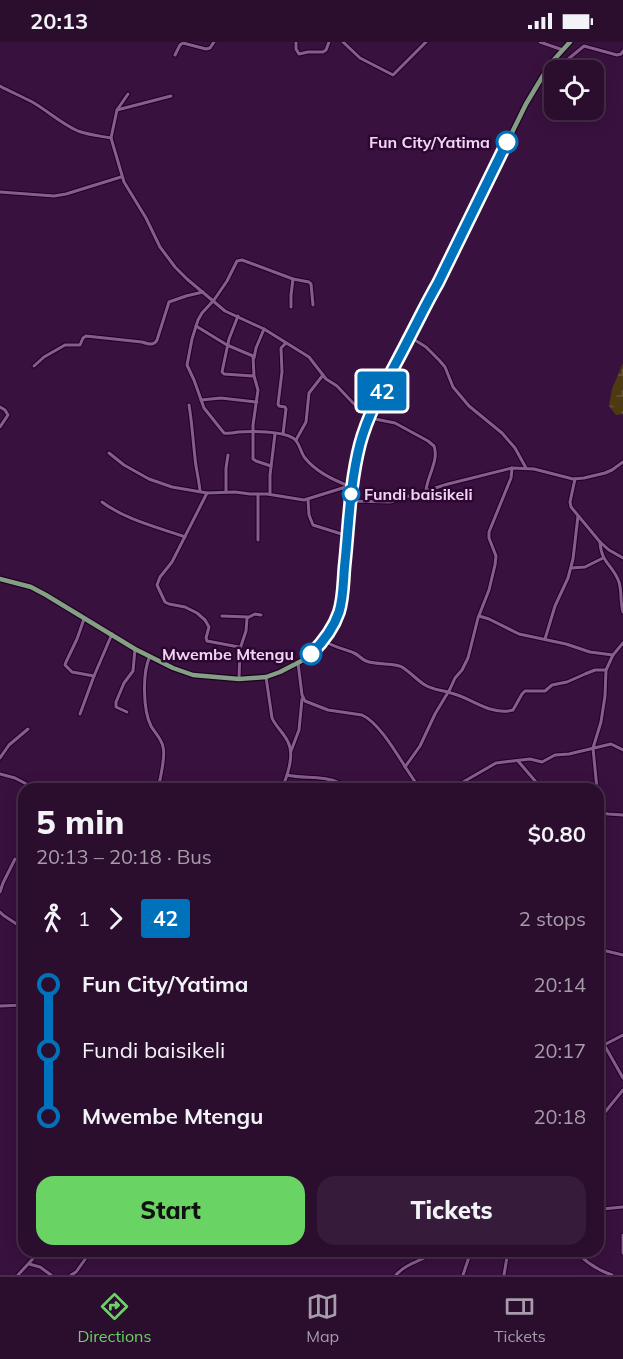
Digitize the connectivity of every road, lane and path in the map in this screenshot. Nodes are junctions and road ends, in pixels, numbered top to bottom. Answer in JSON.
{"nodes":[{"id":1,"x":214,"y":42,"type":"edge"},
{"id":2,"x":296,"y":42,"type":"edge"},
{"id":3,"x":329,"y":42,"type":"edge"},
{"id":4,"x":343,"y":42,"type":"edge"},
{"id":5,"x":426,"y":42,"type":"edge"},
{"id":6,"x":540,"y":42,"type":"edge"},
{"id":7,"x":570,"y":42,"type":"edge"},
{"id":8,"x":563,"y":50,"type":"junction"},
{"id":9,"x":623,"y":51,"type":"edge"},
{"id":10,"x":175,"y":56,"type":"dead end"},
{"id":11,"x":554,"y":60,"type":"edge"},
{"id":12,"x":567,"y":60,"type":"edge"},
{"id":13,"x":544,"y":74,"type":"edge"},
{"id":14,"x":0,"y":86,"type":"edge"},
{"id":15,"x":128,"y":94,"type":"dead end"},
{"id":16,"x":171,"y":96,"type":"dead end"},
{"id":17,"x":117,"y":110,"type":"junction"},
{"id":18,"x":111,"y":138,"type":"junction"},
{"id":19,"x":122,"y":177,"type":"junction"},
{"id":20,"x":0,"y":192,"type":"edge"},
{"id":21,"x":293,"y":279,"type":"junction"},
{"id":22,"x":203,"y":292,"type":"junction"},
{"id":23,"x":214,"y":300,"type":"junction"},
{"id":24,"x":313,"y":305,"type":"dead end"},
{"id":25,"x":291,"y":307,"type":"dead end"},
{"id":26,"x":238,"y":316,"type":"junction"},
{"id":27,"x":195,"y":326,"type":"junction"},
{"id":28,"x":264,"y":328,"type":"junction"},
{"id":29,"x":410,"y":337,"type":"junction"},
{"id":30,"x":286,"y":343,"type":"junction"},
{"id":31,"x":227,"y":345,"type":"junction"},
{"id":32,"x":254,"y":358,"type":"junction"},
{"id":33,"x":34,"y":366,"type":"dead end"},
{"id":34,"x":323,"y":375,"type":"junction"},
{"id":35,"x":254,"y":376,"type":"junction"},
{"id":36,"x":201,"y":400,"type":"junction"},
{"id":37,"x":257,"y":402,"type":"junction"},
{"id":38,"x":189,"y":405,"type":"dead end"},
{"id":39,"x":0,"y":407,"type":"edge"},
{"id":40,"x":370,"y":418,"type":"junction"},
{"id":41,"x":0,"y":427,"type":"edge"},
{"id":42,"x":253,"y":432,"type":"junction"},
{"id":43,"x":275,"y":434,"type":"junction"},
{"id":44,"x":283,"y":434,"type":"junction"},
{"id":45,"x":296,"y":440,"type":"junction"},
{"id":46,"x":109,"y":453,"type":"dead end"},
{"id":47,"x":228,"y":455,"type":"dead end"},
{"id":48,"x":623,"y":462,"type":"edge"},
{"id":49,"x":271,"y":466,"type":"junction"},
{"id":50,"x":512,"y":468,"type":"junction"},
{"id":51,"x":526,"y":468,"type":"junction"},
{"id":52,"x":575,"y":479,"type":"junction"},
{"id":53,"x":350,"y":487,"type":"junction"},
{"id":54,"x":426,"y":490,"type":"junction"},
{"id":55,"x":200,"y":492,"type":"junction"},
{"id":56,"x":226,"y":492,"type":"junction"},
{"id":57,"x":207,"y":493,"type":"junction"},
{"id":58,"x":258,"y":494,"type":"junction"},
{"id":59,"x":270,"y":495,"type":"junction"},
{"id":60,"x":308,"y":499,"type":"junction"},
{"id":61,"x":351,"y":501,"type":"junction"},
{"id":62,"x":102,"y":502,"type":"dead end"},
{"id":63,"x":578,"y":516,"type":"junction"},
{"id":64,"x":348,"y":536,"type":"junction"},
{"id":65,"x":185,"y":537,"type":"junction"},
{"id":66,"x":258,"y":540,"type":"dead end"},
{"id":67,"x":600,"y":542,"type":"junction"},
{"id":68,"x":603,"y":558,"type":"junction"},
{"id":69,"x":623,"y":558,"type":"edge"},
{"id":70,"x":570,"y":568,"type":"junction"},
{"id":71,"x":0,"y":579,"type":"edge"},
{"id":72,"x":623,"y":612,"type":"edge"},
{"id":73,"x":261,"y":615,"type":"dead end"},
{"id":74,"x":222,"y":616,"type":"dead end"},
{"id":75,"x":478,"y":616,"type":"junction"},
{"id":76,"x":248,"y":617,"type":"junction"},
{"id":77,"x":85,"y":618,"type":"junction"},
{"id":78,"x":112,"y":634,"type":"junction"},
{"id":79,"x":545,"y":639,"type":"junction"},
{"id":80,"x":323,"y":640,"type":"junction"},
{"id":81,"x":623,"y":643,"type":"edge"},
{"id":82,"x":135,"y":649,"type":"junction"},
{"id":83,"x":240,"y":649,"type":"junction"},
{"id":84,"x":613,"y":655,"type":"junction"},
{"id":85,"x":150,"y":656,"type":"junction"},
{"id":86,"x":298,"y":663,"type":"junction"},
{"id":87,"x":606,"y":670,"type":"junction"},
{"id":88,"x":94,"y":676,"type":"junction"},
{"id":89,"x":266,"y":677,"type":"junction"},
{"id":90,"x":239,"y":679,"type":"junction"},
{"id":91,"x":448,"y":692,"type":"junction"},
{"id":92,"x":302,"y":697,"type":"junction"},
{"id":93,"x":127,"y":712,"type":"dead end"},
{"id":94,"x":80,"y":714,"type":"dead end"},
{"id":95,"x":28,"y":729,"type":"dead end"},
{"id":96,"x":593,"y":748,"type":"junction"},
{"id":97,"x":291,"y":750,"type":"junction"},
{"id":98,"x":623,"y":750,"type":"edge"},
{"id":99,"x":0,"y":758,"type":"edge"},
{"id":100,"x":518,"y":761,"type":"junction"},
{"id":101,"x":405,"y":767,"type":"junction"},
{"id":102,"x":0,"y":774,"type":"edge"},
{"id":103,"x":287,"y":775,"type":"junction"},
{"id":104,"x":25,"y":783,"type":"edge"},
{"id":105,"x":160,"y":783,"type":"edge"},
{"id":106,"x":284,"y":783,"type":"edge"},
{"id":107,"x":340,"y":783,"type":"edge"},
{"id":108,"x":416,"y":783,"type":"edge"},
{"id":109,"x":461,"y":783,"type":"edge"},
{"id":110,"x":537,"y":783,"type":"edge"},
{"id":111,"x":596,"y":783,"type":"edge"},
{"id":112,"x":604,"y":813,"type":"edge"},
{"id":113,"x":623,"y":815,"type":"edge"},
{"id":114,"x":15,"y":859,"type":"dead end"},
{"id":115,"x":0,"y":892,"type":"edge"},
{"id":116,"x":0,"y":912,"type":"edge"},
{"id":117,"x":18,"y":925,"type":"edge"},
{"id":118,"x":604,"y":950,"type":"edge"},
{"id":119,"x":623,"y":955,"type":"edge"},
{"id":120,"x":18,"y":1005,"type":"edge"},
{"id":121,"x":0,"y":1006,"type":"edge"},
{"id":122,"x":623,"y":1035,"type":"edge"},
{"id":123,"x":604,"y":1044,"type":"joint"},
{"id":124,"x":623,"y":1078,"type":"edge"},
{"id":125,"x":623,"y":1090,"type":"edge"},
{"id":126,"x":604,"y":1113,"type":"edge"},
{"id":127,"x":623,"y":1207,"type":"edge"},
{"id":128,"x":604,"y":1209,"type":"edge"},
{"id":129,"x":623,"y":1234,"type":"edge"},
{"id":130,"x":623,"y":1253,"type":"edge"},
{"id":131,"x":35,"y":1257,"type":"edge"},
{"id":132,"x":87,"y":1257,"type":"edge"},
{"id":133,"x":426,"y":1257,"type":"edge"},
{"id":134,"x":469,"y":1257,"type":"edge"},
{"id":135,"x":507,"y":1257,"type":"edge"},
{"id":136,"x":582,"y":1257,"type":"edge"},
{"id":137,"x":29,"y":1264,"type":"junction"},
{"id":138,"x":18,"y":1275,"type":"edge"},
{"id":139,"x":51,"y":1275,"type":"edge"},
{"id":140,"x":71,"y":1275,"type":"edge"},
{"id":141,"x":396,"y":1275,"type":"edge"},
{"id":142,"x":463,"y":1275,"type":"edge"},
{"id":143,"x":504,"y":1275,"type":"edge"},
{"id":144,"x":612,"y":1275,"type":"edge"}],
"edges":[{"from":1,"to":10,"type":"street"},
{"from":2,"to":3,"type":"street"},
{"from":4,"to":5,"type":"street"},
{"from":6,"to":8,"type":"street"},
{"from":7,"to":8,"type":"main road"},
{"from":8,"to":11,"type":"main road"},
{"from":9,"to":12,"type":"street"},
{"from":13,"to":29,"type":"main road"},
{"from":14,"to":18,"type":"street"},
{"from":15,"to":17,"type":"street"},
{"from":16,"to":17,"type":"street"},
{"from":17,"to":18,"type":"street"},
{"from":18,"to":19,"type":"street"},
{"from":19,"to":20,"type":"street"},
{"from":19,"to":22,"type":"street"},
{"from":21,"to":23,"type":"street"},
{"from":21,"to":24,"type":"street"},
{"from":21,"to":25,"type":"street"},
{"from":22,"to":23,"type":"street"},
{"from":22,"to":33,"type":"street"},
{"from":23,"to":26,"type":"street"},
{"from":23,"to":27,"type":"street"},
{"from":26,"to":28,"type":"street"},
{"from":26,"to":31,"type":"street"},
{"from":27,"to":31,"type":"street"},
{"from":27,"to":36,"type":"street"},
{"from":28,"to":30,"type":"street"},
{"from":28,"to":32,"type":"street"},
{"from":29,"to":40,"type":"main road"},
{"from":29,"to":51,"type":"street"},
{"from":30,"to":34,"type":"street"},
{"from":30,"to":44,"type":"street"},
{"from":31,"to":32,"type":"street"},
{"from":31,"to":35,"type":"street"},
{"from":32,"to":35,"type":"street"},
{"from":34,"to":40,"type":"street"},
{"from":34,"to":45,"type":"street"},
{"from":35,"to":37,"type":"street"},
{"from":36,"to":37,"type":"street"},
{"from":36,"to":42,"type":"street"},
{"from":37,"to":42,"type":"street"},
{"from":38,"to":55,"type":"street"},
{"from":39,"to":41,"type":"street"},
{"from":40,"to":53,"type":"main road"},
{"from":40,"to":54,"type":"street"},
{"from":42,"to":43,"type":"street"},
{"from":42,"to":49,"type":"street"},
{"from":43,"to":44,"type":"street"},
{"from":43,"to":49,"type":"street"},
{"from":44,"to":45,"type":"street"},
{"from":45,"to":53,"type":"street"},
{"from":46,"to":55,"type":"street"},
{"from":47,"to":56,"type":"street"},
{"from":48,"to":52,"type":"street"},
{"from":49,"to":59,"type":"street"},
{"from":50,"to":51,"type":"street"},
{"from":50,"to":54,"type":"street"},
{"from":50,"to":75,"type":"street"},
{"from":51,"to":52,"type":"street"},
{"from":52,"to":63,"type":"street"},
{"from":53,"to":60,"type":"street"},
{"from":53,"to":61,"type":"main road"},
{"from":54,"to":61,"type":"street"},
{"from":55,"to":57,"type":"street"},
{"from":56,"to":57,"type":"street"},
{"from":56,"to":58,"type":"street"},
{"from":57,"to":65,"type":"street"},
{"from":58,"to":59,"type":"street"},
{"from":58,"to":66,"type":"street"},
{"from":59,"to":60,"type":"street"},
{"from":60,"to":64,"type":"street"},
{"from":61,"to":64,"type":"main road"},
{"from":62,"to":65,"type":"street"},
{"from":63,"to":67,"type":"street"},
{"from":63,"to":70,"type":"street"},
{"from":64,"to":80,"type":"main road"},
{"from":65,"to":83,"type":"street"},
{"from":67,"to":68,"type":"street"},
{"from":67,"to":69,"type":"street"},
{"from":68,"to":70,"type":"street"},
{"from":68,"to":72,"type":"street"},
{"from":70,"to":79,"type":"street"},
{"from":71,"to":77,"type":"main road"},
{"from":73,"to":76,"type":"street"},
{"from":74,"to":76,"type":"street"},
{"from":75,"to":79,"type":"street"},
{"from":75,"to":91,"type":"street"},
{"from":76,"to":83,"type":"street"},
{"from":77,"to":78,"type":"main road"},
{"from":77,"to":88,"type":"street"},
{"from":78,"to":82,"type":"main road"},
{"from":78,"to":88,"type":"street"},
{"from":79,"to":84,"type":"street"},
{"from":80,"to":86,"type":"main road"},
{"from":80,"to":91,"type":"street"},
{"from":81,"to":84,"type":"street"},
{"from":82,"to":85,"type":"main road"},
{"from":82,"to":93,"type":"street"},
{"from":83,"to":90,"type":"street"},
{"from":84,"to":87,"type":"street"},
{"from":85,"to":90,"type":"main road"},
{"from":85,"to":105,"type":"street"},
{"from":86,"to":89,"type":"main road"},
{"from":86,"to":92,"type":"street"},
{"from":87,"to":91,"type":"street"},
{"from":87,"to":96,"type":"street"},
{"from":88,"to":94,"type":"street"},
{"from":89,"to":90,"type":"main road"},
{"from":89,"to":97,"type":"street"},
{"from":91,"to":101,"type":"street"},
{"from":92,"to":97,"type":"street"},
{"from":92,"to":101,"type":"street"},
{"from":95,"to":99,"type":"street"},
{"from":96,"to":98,"type":"street"},
{"from":96,"to":100,"type":"street"},
{"from":96,"to":111,"type":"street"},
{"from":97,"to":103,"type":"street"},
{"from":100,"to":109,"type":"street"},
{"from":100,"to":110,"type":"street"},
{"from":101,"to":108,"type":"street"},
{"from":102,"to":104,"type":"street"},
{"from":103,"to":106,"type":"street"},
{"from":103,"to":107,"type":"street"},
{"from":112,"to":113,"type":"street"},
{"from":114,"to":115,"type":"street"},
{"from":116,"to":117,"type":"street"},
{"from":118,"to":119,"type":"street"},
{"from":120,"to":121,"type":"street"},
{"from":122,"to":123,"type":"street"},
{"from":123,"to":124,"type":"street"},
{"from":125,"to":126,"type":"street"},
{"from":127,"to":128,"type":"street"},
{"from":129,"to":130,"type":"street"},
{"from":131,"to":137,"type":"street"},
{"from":132,"to":140,"type":"street"},
{"from":133,"to":141,"type":"street"},
{"from":134,"to":142,"type":"street"},
{"from":135,"to":143,"type":"street"},
{"from":136,"to":144,"type":"street"},
{"from":137,"to":138,"type":"street"},
{"from":137,"to":139,"type":"street"}]}
